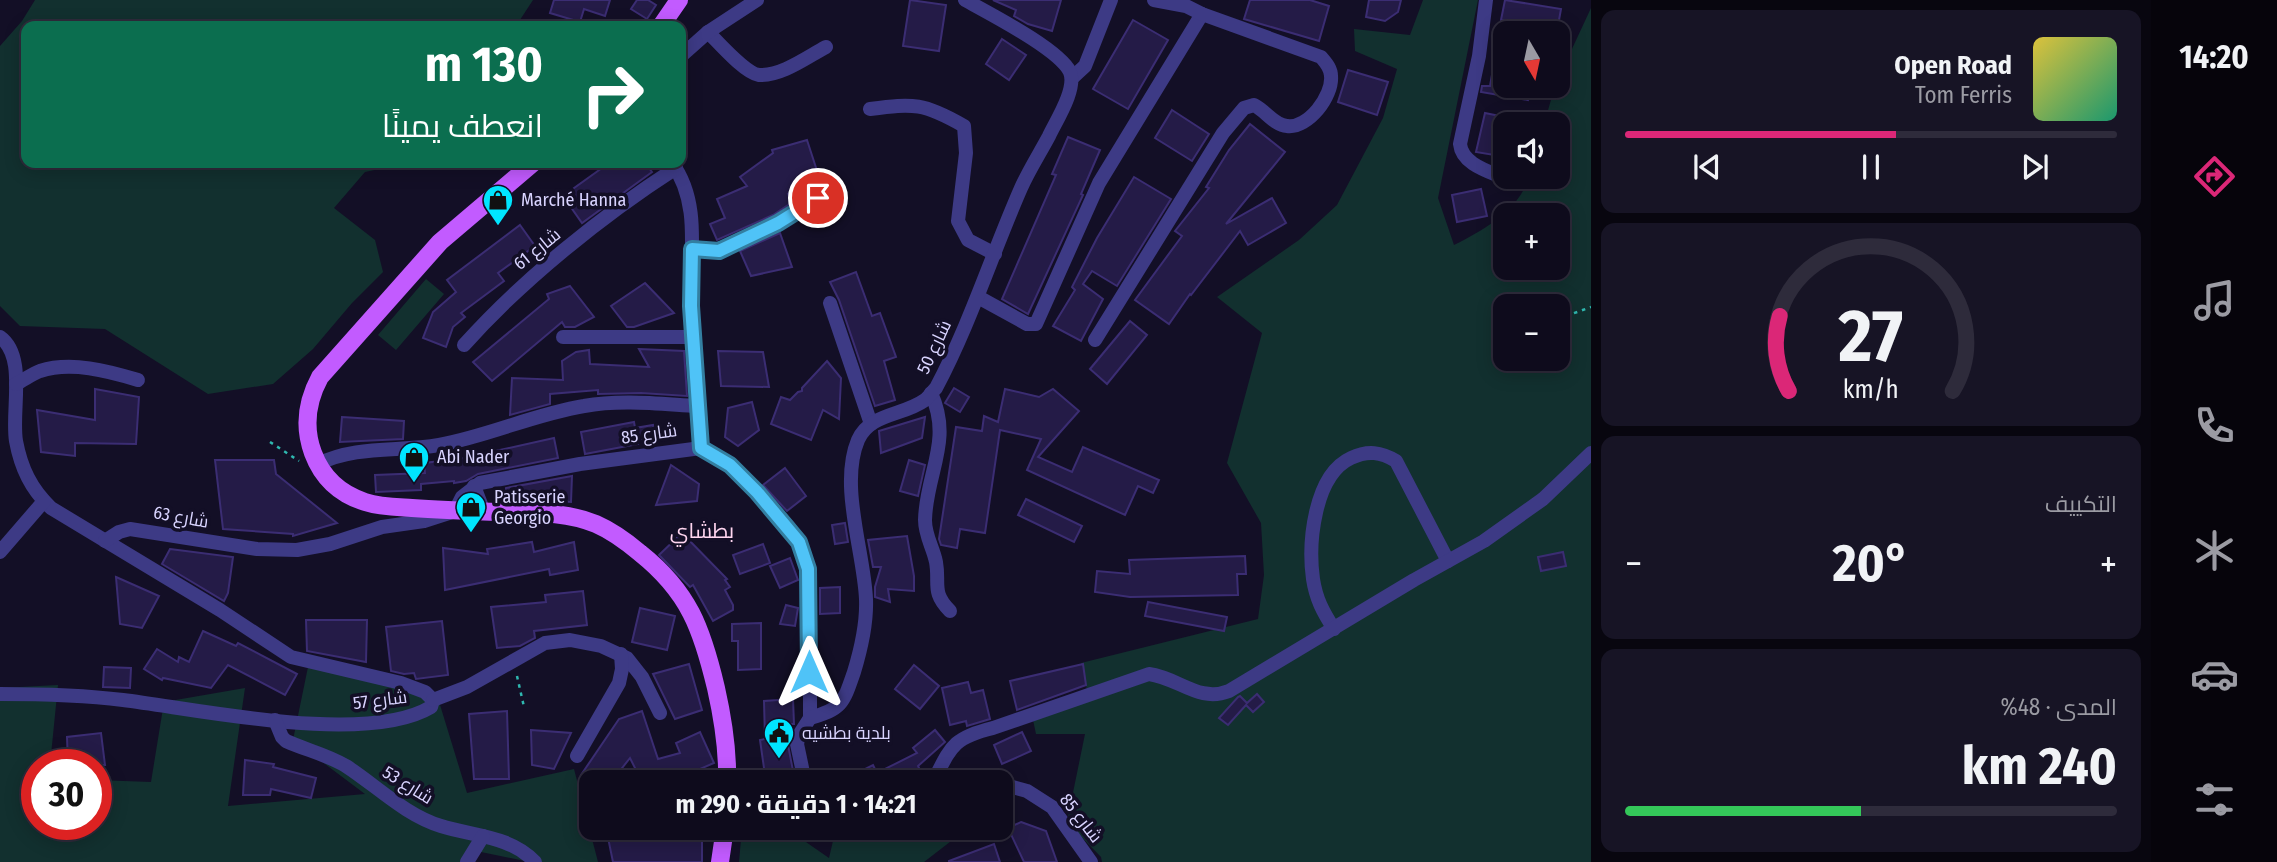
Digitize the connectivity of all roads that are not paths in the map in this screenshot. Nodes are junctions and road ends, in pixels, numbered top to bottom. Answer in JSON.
{"nodes":[{"id":1,"x":679,"y":0,"type":"edge"},
{"id":2,"x":757,"y":0,"type":"edge"},
{"id":3,"x":965,"y":0,"type":"edge"},
{"id":4,"x":1111,"y":0,"type":"edge"},
{"id":5,"x":1154,"y":0,"type":"edge"},
{"id":6,"x":1486,"y":0,"type":"edge"},
{"id":7,"x":1202,"y":14,"type":"junction"},
{"id":8,"x":664,"y":21,"type":"edge"},
{"id":9,"x":708,"y":32,"type":"junction"},
{"id":10,"x":826,"y":47,"type":"dead end"},
{"id":11,"x":686,"y":51,"type":"edge"},
{"id":12,"x":1072,"y":78,"type":"junction"},
{"id":13,"x":870,"y":109,"type":"dead end"},
{"id":14,"x":527,"y":168,"type":"edge"},
{"id":15,"x":670,"y":168,"type":"edge"},
{"id":16,"x":675,"y":168,"type":"edge"},
{"id":17,"x":1493,"y":172,"type":"edge"},
{"id":18,"x":818,"y":198,"type":"dead end"},
{"id":19,"x":692,"y":249,"type":"junction"},
{"id":20,"x":995,"y":254,"type":"junction"},
{"id":21,"x":978,"y":297,"type":"junction"},
{"id":22,"x":830,"y":303,"type":"dead end"},
{"id":23,"x":0,"y":337,"type":"edge"},
{"id":24,"x":563,"y":337,"type":"dead end"},
{"id":25,"x":695,"y":337,"type":"junction"},
{"id":26,"x":1095,"y":340,"type":"dead end"},
{"id":27,"x":464,"y":345,"type":"dead end"},
{"id":28,"x":138,"y":380,"type":"dead end"},
{"id":29,"x":16,"y":384,"type":"junction"},
{"id":30,"x":931,"y":393,"type":"junction"},
{"id":31,"x":697,"y":406,"type":"junction"},
{"id":32,"x":871,"y":424,"type":"junction"},
{"id":33,"x":701,"y":448,"type":"junction"},
{"id":34,"x":1591,"y":453,"type":"edge"},
{"id":35,"x":318,"y":464,"type":"junction"},
{"id":36,"x":474,"y":486,"type":"junction"},
{"id":37,"x":44,"y":501,"type":"junction"},
{"id":38,"x":456,"y":511,"type":"junction"},
{"id":39,"x":484,"y":512,"type":"junction"},
{"id":40,"x":105,"y":541,"type":"junction"},
{"id":41,"x":0,"y":552,"type":"edge"},
{"id":42,"x":1448,"y":561,"type":"junction"},
{"id":43,"x":950,"y":611,"type":"dead end"},
{"id":44,"x":1334,"y":629,"type":"junction"},
{"id":45,"x":621,"y":654,"type":"junction"},
{"id":46,"x":0,"y":694,"type":"edge"},
{"id":47,"x":433,"y":700,"type":"junction"},
{"id":48,"x":660,"y":713,"type":"dead end"},
{"id":49,"x":810,"y":718,"type":"junction"},
{"id":50,"x":275,"y":720,"type":"junction"},
{"id":51,"x":577,"y":756,"type":"dead end"},
{"id":52,"x":727,"y":770,"type":"edge"},
{"id":53,"x":802,"y":770,"type":"edge"},
{"id":54,"x":939,"y":770,"type":"edge"},
{"id":55,"x":1013,"y":787,"type":"edge"},
{"id":56,"x":483,"y":836,"type":"junction"},
{"id":57,"x":723,"y":840,"type":"edge"},
{"id":58,"x":467,"y":862,"type":"edge"},
{"id":59,"x":535,"y":862,"type":"edge"},
{"id":60,"x":720,"y":862,"type":"edge"},
{"id":61,"x":1091,"y":862,"type":"edge"}],
"edges":[{"from":1,"to":8,"type":"main road"},
{"from":2,"to":9,"type":"street"},
{"from":3,"to":12,"type":"street"},
{"from":4,"to":12,"type":"street","name":"شارع 50"},
{"from":5,"to":7,"type":"street"},
{"from":6,"to":17,"type":"street"},
{"from":7,"to":21,"type":"street"},
{"from":7,"to":26,"type":"street"},
{"from":9,"to":10,"type":"street"},
{"from":9,"to":11,"type":"street"},
{"from":12,"to":20,"type":"street","name":"شارع 50"},
{"from":13,"to":20,"type":"street"},
{"from":14,"to":35,"type":"main road"},
{"from":15,"to":27,"type":"street","name":"شارع 61"},
{"from":16,"to":19,"type":"street"},
{"from":18,"to":19,"type":"street"},
{"from":19,"to":25,"type":"street"},
{"from":20,"to":21,"type":"street","name":"شارع 50"},
{"from":21,"to":30,"type":"street","name":"شارع 50"},
{"from":22,"to":32,"type":"street"},
{"from":23,"to":29,"type":"street"},
{"from":24,"to":25,"type":"street"},
{"from":25,"to":31,"type":"street"},
{"from":28,"to":29,"type":"street"},
{"from":29,"to":37,"type":"street"},
{"from":30,"to":32,"type":"street","name":"شارع 50"},
{"from":30,"to":43,"type":"street"},
{"from":31,"to":33,"type":"street"},
{"from":31,"to":35,"type":"street"},
{"from":32,"to":49,"type":"street"},
{"from":33,"to":36,"type":"street","name":"شارع 85"},
{"from":33,"to":49,"type":"street","name":"شارع 85"},
{"from":34,"to":42,"type":"street"},
{"from":35,"to":38,"type":"main road"},
{"from":36,"to":38,"type":"street"},
{"from":36,"to":39,"type":"street"},
{"from":37,"to":40,"type":"street"},
{"from":37,"to":41,"type":"street"},
{"from":38,"to":39,"type":"main road"},
{"from":38,"to":40,"type":"street","name":"شارع 63"},
{"from":39,"to":52,"type":"main road"},
{"from":40,"to":47,"type":"street","name":"شارع 57"},
{"from":42,"to":44,"type":"street"},
{"from":42,"to":44,"type":"street"},
{"from":44,"to":54,"type":"street"},
{"from":45,"to":47,"type":"street"},
{"from":45,"to":48,"type":"street"},
{"from":45,"to":51,"type":"street"},
{"from":46,"to":50,"type":"street","name":"شارع 57"},
{"from":47,"to":50,"type":"street","name":"شارع 57"},
{"from":49,"to":53,"type":"street","name":"شارع 85"},
{"from":50,"to":56,"type":"street","name":"شارع 53"},
{"from":55,"to":61,"type":"street","name":"شارع 85"},
{"from":56,"to":58,"type":"street"},
{"from":56,"to":59,"type":"street","name":"شارع 53"},
{"from":57,"to":60,"type":"main road"}]}
